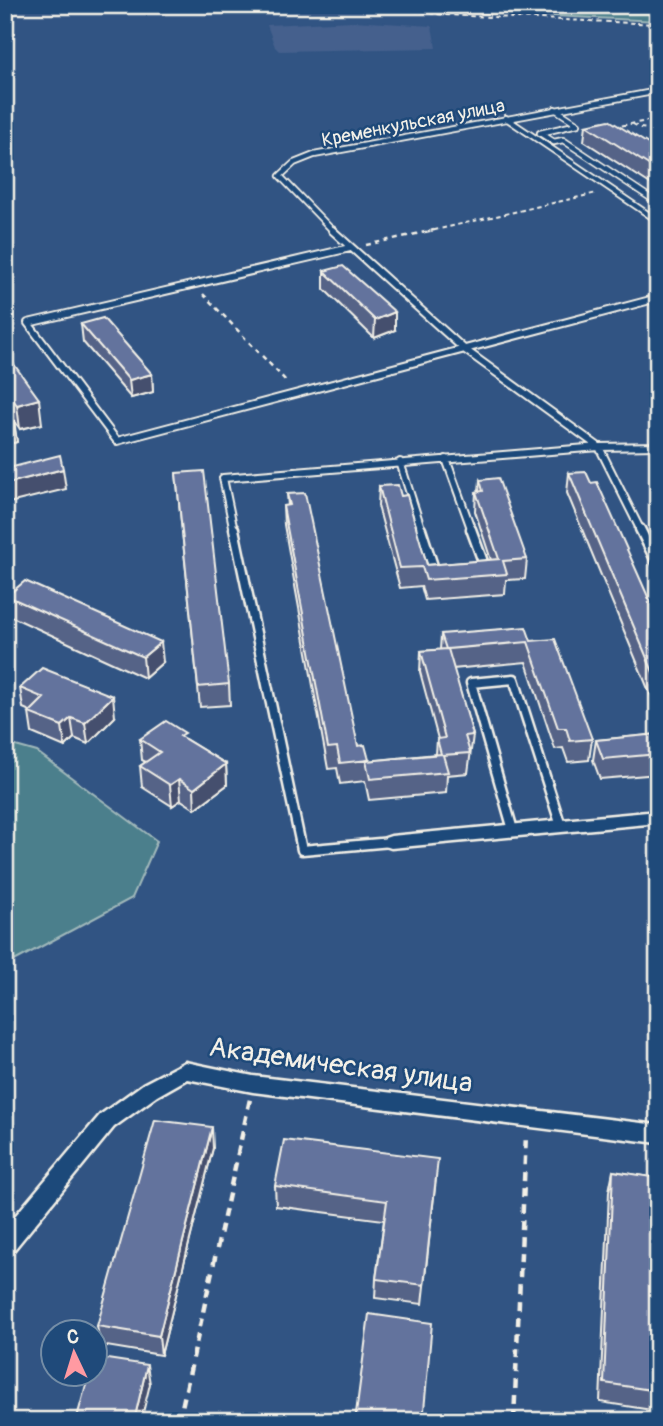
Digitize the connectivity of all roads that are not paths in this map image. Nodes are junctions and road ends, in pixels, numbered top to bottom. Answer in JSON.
{"nodes":[{"id":1,"x":658,"y":91,"type":"edge"},
{"id":2,"x":555,"y":109,"type":"junction"},
{"id":3,"x":506,"y":118,"type":"junction"},
{"id":4,"x":540,"y":132,"type":"junction"},
{"id":5,"x":530,"y":135,"type":"junction"},
{"id":6,"x":658,"y":203,"type":"edge"},
{"id":7,"x":658,"y":221,"type":"edge"},
{"id":8,"x":350,"y":248,"type":"junction"},
{"id":9,"x":658,"y":298,"type":"edge"},
{"id":10,"x":464,"y":349,"type":"junction"},
{"id":11,"x":658,"y":446,"type":"edge"},
{"id":12,"x":599,"y":447,"type":"junction"},
{"id":13,"x":446,"y":458,"type":"junction"},
{"id":14,"x":400,"y":462,"type":"junction"},
{"id":15,"x":658,"y":565,"type":"edge"},
{"id":16,"x":475,"y":574,"type":"edge"},
{"id":17,"x":437,"y":577,"type":"edge"},
{"id":18,"x":658,"y":817,"type":"edge"},
{"id":19,"x":561,"y":826,"type":"junction"},
{"id":20,"x":513,"y":830,"type":"junction"},
{"id":21,"x":391,"y":842,"type":"joint"},
{"id":22,"x":658,"y":1134,"type":"edge"},
{"id":23,"x":5,"y":1244,"type":"edge"}],
"edges":[{"from":1,"to":2,"type":"lane","name":"Кременкульская улица"},
{"from":2,"to":3,"type":"lane","name":"Кременкульская улица"},
{"from":2,"to":4,"type":"lane"},
{"from":3,"to":5,"type":"lane"},
{"from":3,"to":8,"type":"lane","name":"Кременкульская улица"},
{"from":4,"to":5,"type":"lane"},
{"from":4,"to":6,"type":"lane"},
{"from":5,"to":7,"type":"lane"},
{"from":8,"to":10,"type":"lane"},
{"from":8,"to":10,"type":"lane"},
{"from":9,"to":10,"type":"lane"},
{"from":10,"to":12,"type":"lane"},
{"from":11,"to":12,"type":"lane"},
{"from":12,"to":13,"type":"lane"},
{"from":12,"to":15,"type":"lane"},
{"from":13,"to":14,"type":"lane"},
{"from":13,"to":16,"type":"lane"},
{"from":14,"to":17,"type":"lane"},
{"from":14,"to":21,"type":"lane"},
{"from":18,"to":19,"type":"street"},
{"from":19,"to":20,"type":"street"},
{"from":19,"to":20,"type":"lane"},
{"from":20,"to":21,"type":"street"},
{"from":22,"to":23,"type":"street","name":"Академическая улица"}]}
